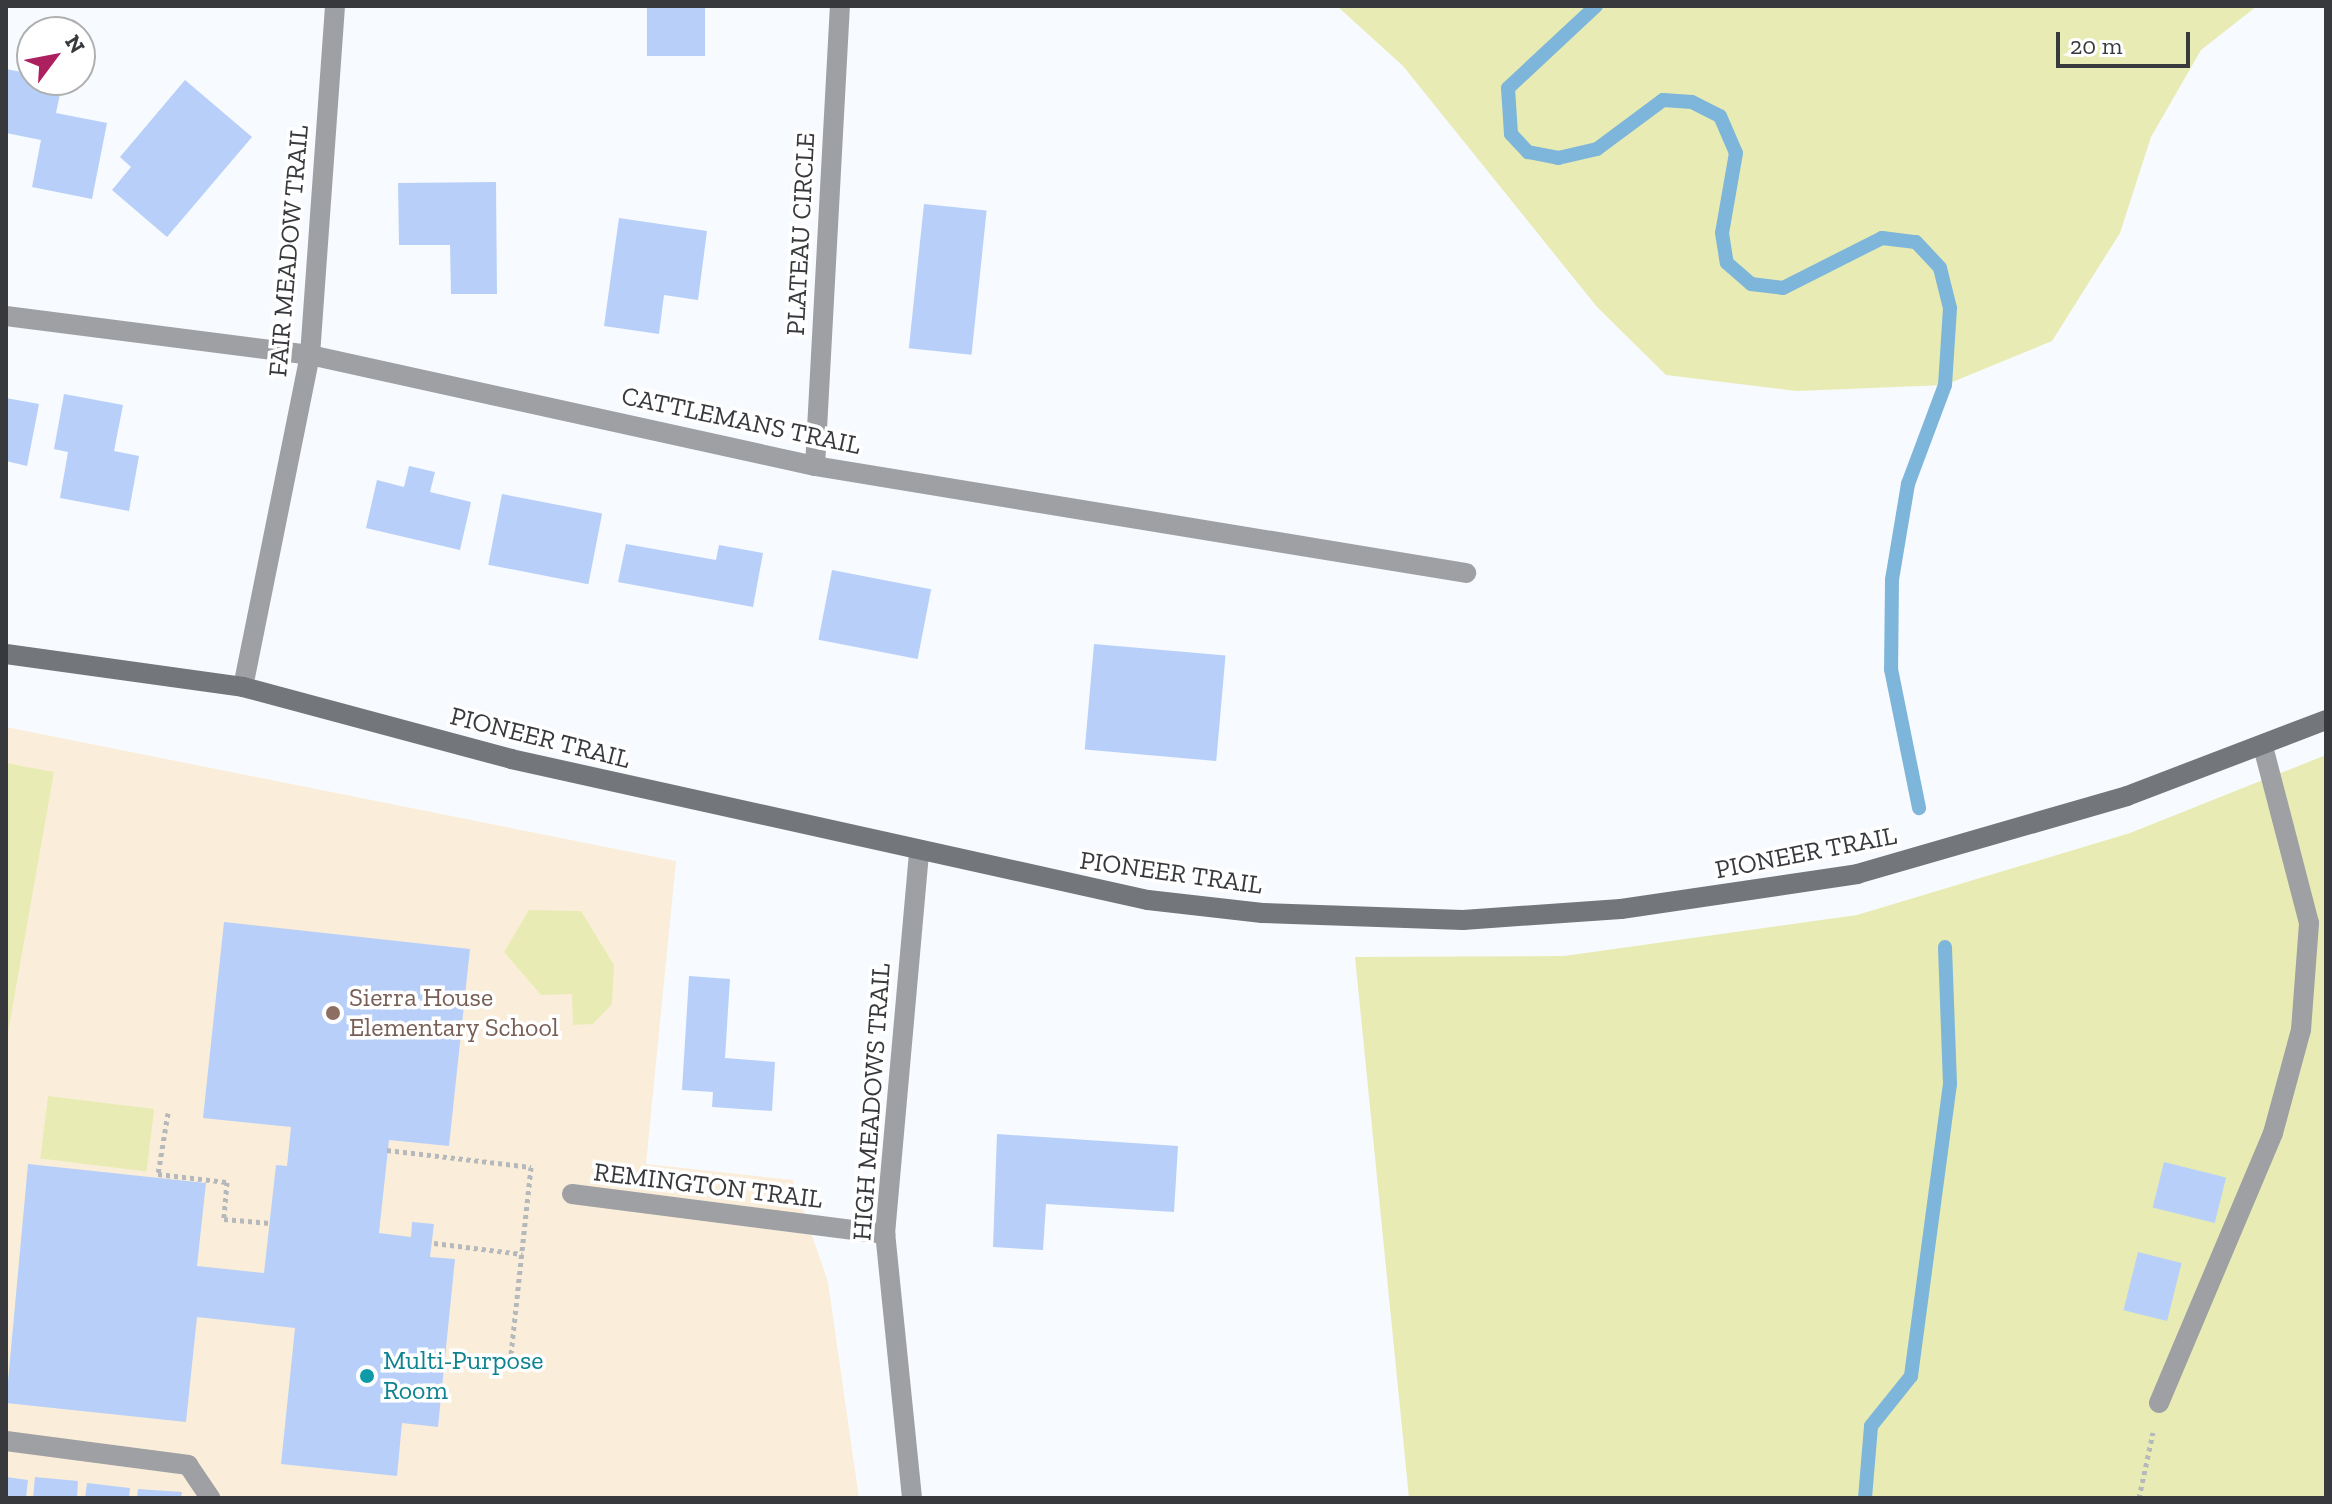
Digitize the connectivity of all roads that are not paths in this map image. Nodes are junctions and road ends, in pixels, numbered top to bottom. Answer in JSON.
{"nodes":[{"id":1,"x":335,"y":6,"type":"edge"},
{"id":2,"x":840,"y":6,"type":"edge"},
{"id":3,"x":6,"y":316,"type":"edge"},
{"id":4,"x":310,"y":355,"type":"junction"},
{"id":5,"x":815,"y":466,"type":"junction"},
{"id":6,"x":1466,"y":573,"type":"dead end"},
{"id":7,"x":6,"y":654,"type":"edge"},
{"id":8,"x":243,"y":687,"type":"junction"},
{"id":9,"x":2326,"y":720,"type":"edge"},
{"id":10,"x":2263,"y":746,"type":"junction"},
{"id":11,"x":919,"y":854,"type":"junction"},
{"id":12,"x":572,"y":1194,"type":"dead end"},
{"id":13,"x":885,"y":1234,"type":"junction"},
{"id":14,"x":2159,"y":1403,"type":"road end"},
{"id":15,"x":6,"y":1441,"type":"edge"},
{"id":16,"x":210,"y":1498,"type":"edge"},
{"id":17,"x":912,"y":1498,"type":"edge"}],
"edges":[{"from":1,"to":4,"type":"street","name":"FAIR MEADOW TRAIL"},
{"from":2,"to":5,"type":"street","name":"PLATEAU CIRCLE"},
{"from":3,"to":4,"type":"street","name":"CATTLEMANS TRAIL"},
{"from":4,"to":5,"type":"street","name":"CATTLEMANS TRAIL"},
{"from":4,"to":8,"type":"street","name":"FAIR MEADOW TRAIL"},
{"from":5,"to":6,"type":"street","name":"CATTLEMANS TRAIL"},
{"from":7,"to":8,"type":"main road","name":"PIONEER TRAIL"},
{"from":8,"to":11,"type":"main road","name":"PIONEER TRAIL"},
{"from":9,"to":10,"type":"main road","name":"PIONEER TRAIL"},
{"from":10,"to":11,"type":"main road","name":"PIONEER TRAIL"},
{"from":10,"to":14,"type":"street"},
{"from":11,"to":13,"type":"street","name":"HIGH MEADOWS TRAIL"},
{"from":12,"to":13,"type":"street","name":"REMINGTON TRAIL"},
{"from":13,"to":17,"type":"street","name":"HIGH MEADOWS TRAIL"},
{"from":15,"to":16,"type":"street"}]}
